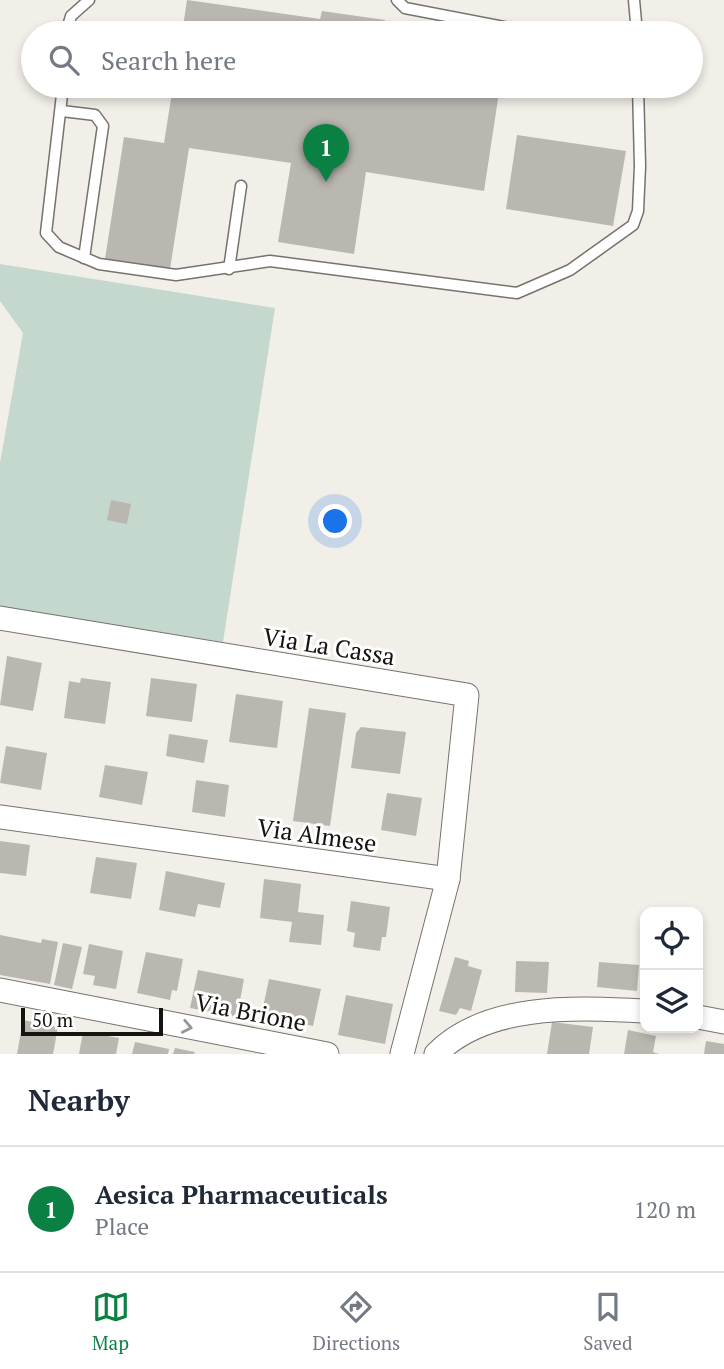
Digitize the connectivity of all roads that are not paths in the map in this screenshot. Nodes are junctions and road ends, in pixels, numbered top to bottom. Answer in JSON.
{"nodes":[{"id":1,"x":89,"y":0,"type":"edge"},
{"id":2,"x":396,"y":0,"type":"edge"},
{"id":3,"x":634,"y":0,"type":"edge"},
{"id":4,"x":70,"y":21,"type":"edge"},
{"id":5,"x":473,"y":21,"type":"edge"},
{"id":6,"x":636,"y":21,"type":"edge"},
{"id":7,"x":63,"y":98,"type":"edge"},
{"id":8,"x":638,"y":98,"type":"edge"},
{"id":9,"x":62,"y":111,"type":"junction"},
{"id":10,"x":241,"y":186,"type":"dead end"},
{"id":11,"x":84,"y":258,"type":"junction"},
{"id":12,"x":229,"y":269,"type":"junction"},
{"id":13,"x":0,"y":618,"type":"edge"},
{"id":14,"x":0,"y":817,"type":"edge"},
{"id":15,"x":447,"y":879,"type":"junction"},
{"id":16,"x":0,"y":990,"type":"edge"},
{"id":17,"x":640,"y":1011,"type":"edge"},
{"id":18,"x":703,"y":1018,"type":"edge"},
{"id":19,"x":724,"y":1021,"type":"edge"},
{"id":20,"x":327,"y":1054,"type":"edge"},
{"id":21,"x":402,"y":1054,"type":"edge"},
{"id":22,"x":436,"y":1054,"type":"edge"}],
"edges":[{"from":1,"to":4,"type":"lane"},
{"from":2,"to":5,"type":"lane"},
{"from":3,"to":6,"type":"lane"},
{"from":7,"to":9,"type":"lane"},
{"from":8,"to":12,"type":"lane"},
{"from":9,"to":11,"type":"lane"},
{"from":9,"to":11,"type":"lane"},
{"from":10,"to":12,"type":"lane"},
{"from":11,"to":12,"type":"lane"},
{"from":13,"to":15,"type":"street","name":"Via La Cassa"},
{"from":14,"to":15,"type":"street","name":"Via Almese"},
{"from":15,"to":21,"type":"street"},
{"from":16,"to":20,"type":"street","name":"Via Brione","one_way":true},
{"from":17,"to":22,"type":"street"},
{"from":18,"to":19,"type":"street"}]}
